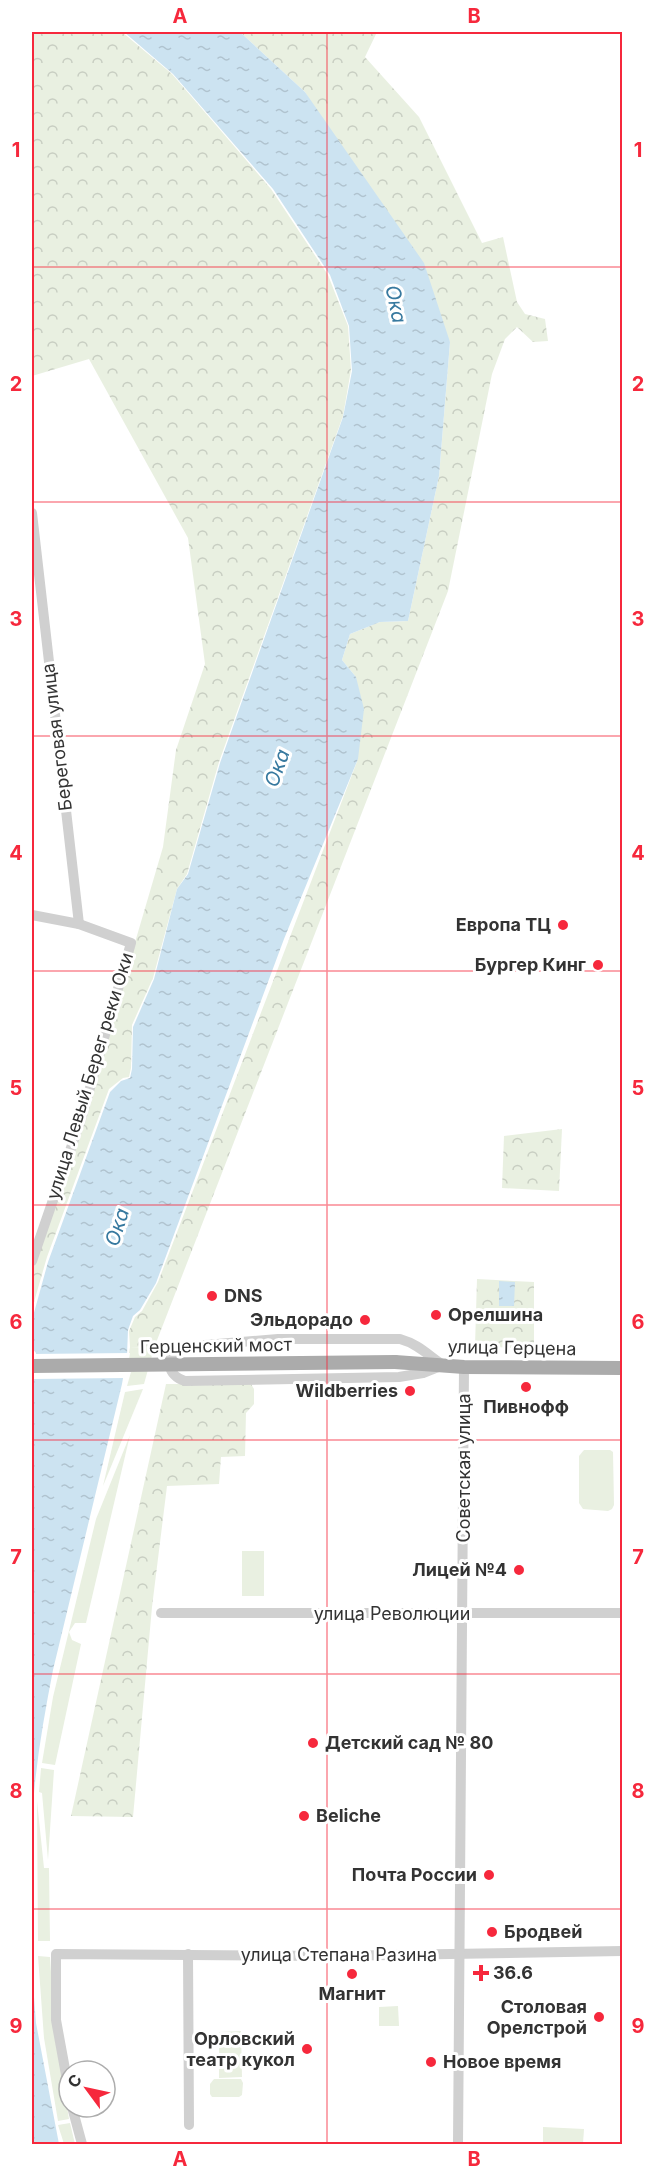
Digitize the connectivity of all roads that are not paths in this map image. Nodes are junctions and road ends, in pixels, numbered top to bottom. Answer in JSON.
{"nodes":[{"id":1,"x":32,"y":513,"type":"edge"},
{"id":2,"x":32,"y":915,"type":"edge"},
{"id":3,"x":78,"y":924,"type":"junction"},
{"id":4,"x":32,"y":1261,"type":"edge"},
{"id":5,"x":400,"y":1339,"type":"junction"},
{"id":6,"x":398,"y":1362,"type":"junction"},
{"id":7,"x":443,"y":1365,"type":"junction"},
{"id":8,"x":32,"y":1366,"type":"edge"},
{"id":9,"x":464,"y":1366,"type":"junction"},
{"id":10,"x":622,"y":1368,"type":"edge"},
{"id":11,"x":161,"y":1613,"type":"dead end"},
{"id":12,"x":622,"y":1613,"type":"edge"},
{"id":13,"x":463,"y":1614,"type":"junction"},
{"id":14,"x":622,"y":1951,"type":"edge"},
{"id":15,"x":188,"y":1953,"type":"junction"},
{"id":16,"x":461,"y":1954,"type":"junction"},
{"id":17,"x":63,"y":2059,"type":"edge"},
{"id":18,"x":75,"y":2119,"type":"edge"},
{"id":19,"x":189,"y":2125,"type":"dead end"},
{"id":20,"x":82,"y":2145,"type":"edge"},
{"id":21,"x":458,"y":2145,"type":"edge"}],
"edges":[{"from":1,"to":3,"type":"street","name":"Береговая улица"},
{"from":2,"to":3,"type":"street"},
{"from":3,"to":4,"type":"street","name":"улица Левый Берег реки Оки"},
{"from":5,"to":6,"type":"street"},
{"from":5,"to":7,"type":"street"},
{"from":5,"to":7,"type":"street"},
{"from":6,"to":7,"type":"main road","name":"улица Герцена"},
{"from":6,"to":8,"type":"main road","name":"Герценский мост","bridge":true},
{"from":7,"to":9,"type":"main road","name":"улица Герцена"},
{"from":9,"to":10,"type":"main road","name":"улица Герцена"},
{"from":9,"to":13,"type":"street","name":"Советская улица"},
{"from":11,"to":13,"type":"street","name":"улица Революции"},
{"from":12,"to":13,"type":"street","name":"улица Революции"},
{"from":13,"to":16,"type":"street","name":"Советская улица"},
{"from":14,"to":16,"type":"street","name":"улица Степана Разина"},
{"from":15,"to":16,"type":"street","name":"улица Степана Разина"},
{"from":15,"to":17,"type":"street","name":"улица Степана Разина"},
{"from":15,"to":19,"type":"street"},
{"from":16,"to":21,"type":"street","name":"Советская улица"},
{"from":18,"to":20,"type":"street"}]}
